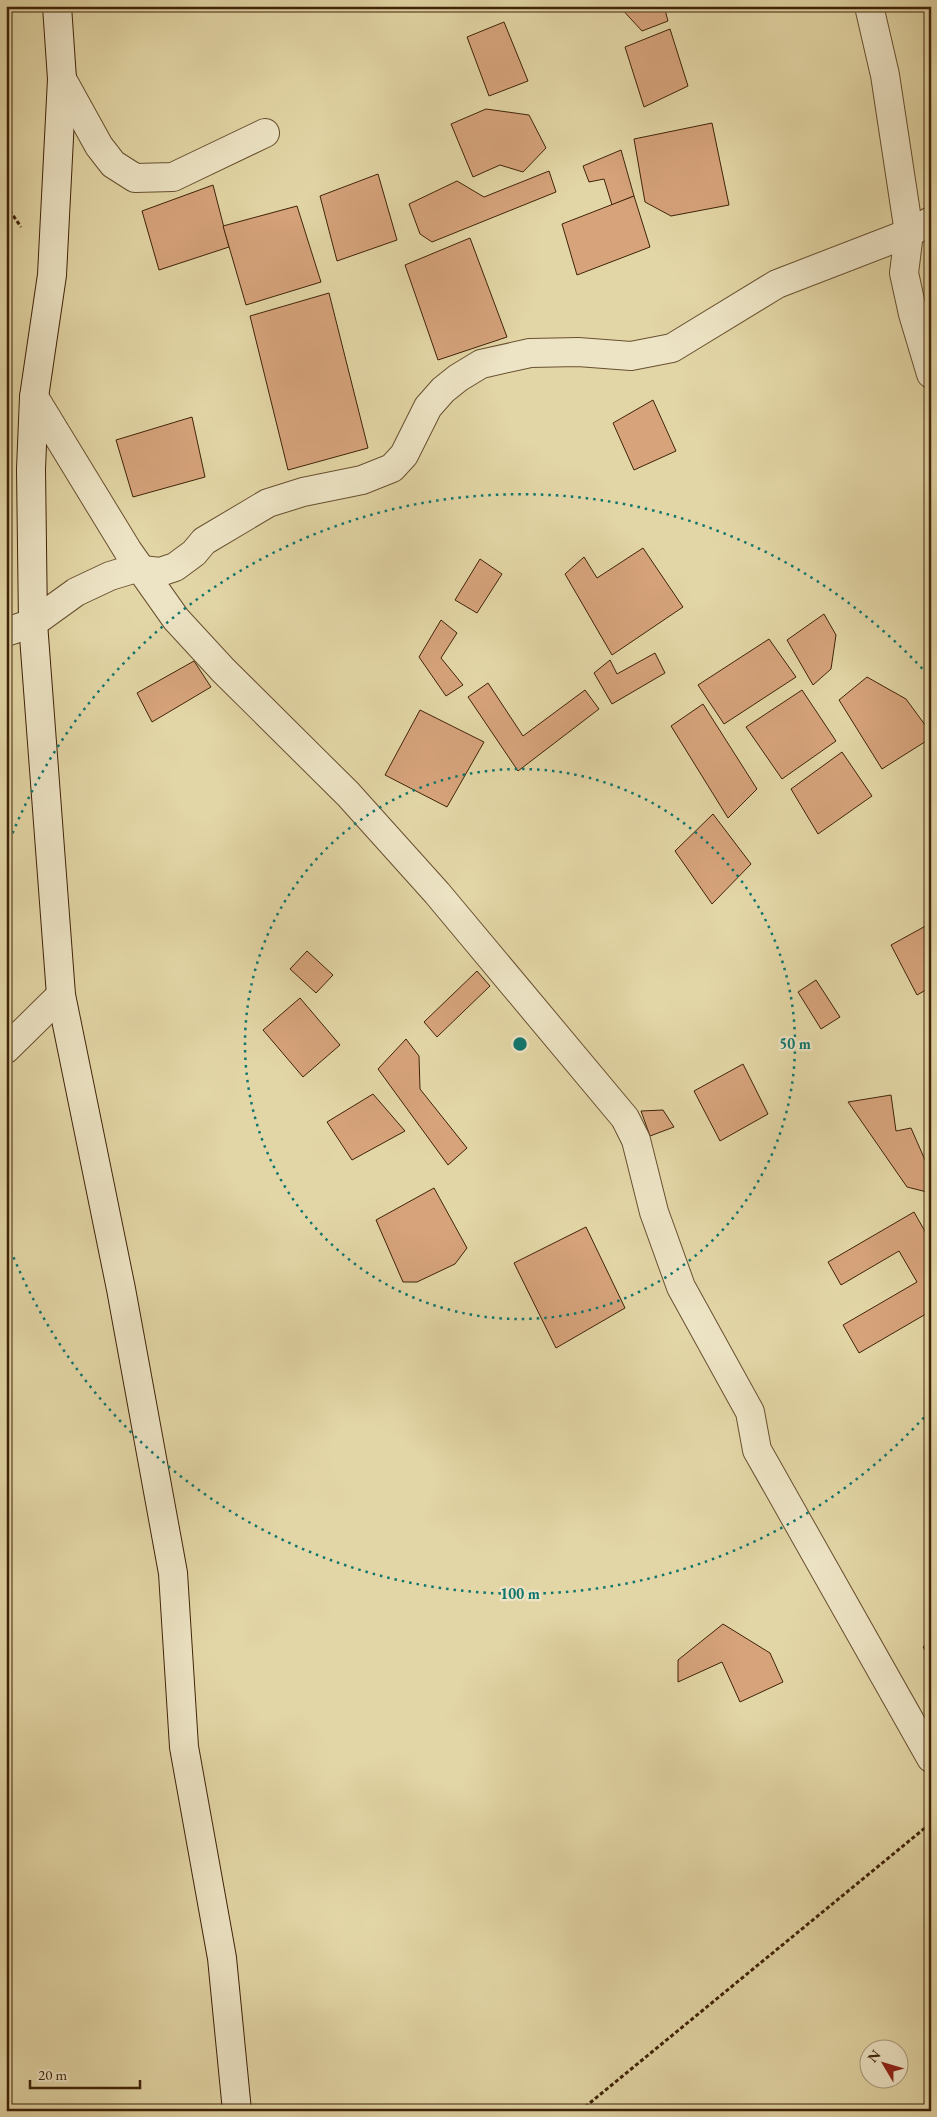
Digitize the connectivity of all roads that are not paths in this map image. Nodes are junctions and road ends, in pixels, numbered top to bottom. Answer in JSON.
{"nodes":[{"id":1,"x":57,"y":6,"type":"edge"},
{"id":2,"x":869,"y":6,"type":"edge"},
{"id":3,"x":62,"y":79,"type":"junction"},
{"id":4,"x":265,"y":133,"type":"dead end"},
{"id":5,"x":920,"y":227,"type":"edge"},
{"id":6,"x":931,"y":374,"type":"edge"},
{"id":7,"x":34,"y":397,"type":"junction"},
{"id":8,"x":142,"y":570,"type":"junction"},
{"id":9,"x":33,"y":623,"type":"junction"},
{"id":10,"x":6,"y":632,"type":"edge"},
{"id":11,"x":61,"y":995,"type":"junction"},
{"id":12,"x":6,"y":1049,"type":"edge"},
{"id":13,"x":931,"y":1758,"type":"edge"},
{"id":14,"x":238,"y":2111,"type":"edge"}],
"edges":[{"from":1,"to":3,"type":"street"},
{"from":2,"to":5,"type":"street"},
{"from":3,"to":4,"type":"street"},
{"from":3,"to":7,"type":"street"},
{"from":5,"to":6,"type":"street"},
{"from":5,"to":8,"type":"street"},
{"from":7,"to":8,"type":"street"},
{"from":7,"to":9,"type":"street"},
{"from":8,"to":9,"type":"street"},
{"from":8,"to":13,"type":"street"},
{"from":9,"to":10,"type":"street"},
{"from":9,"to":11,"type":"street"},
{"from":11,"to":12,"type":"street"},
{"from":11,"to":14,"type":"street"}]}
